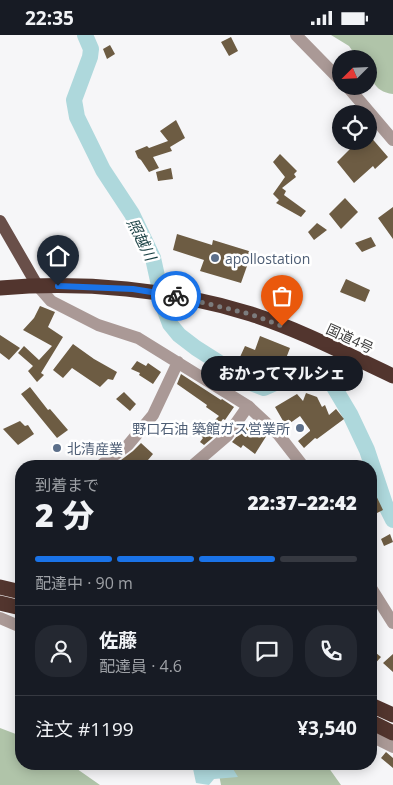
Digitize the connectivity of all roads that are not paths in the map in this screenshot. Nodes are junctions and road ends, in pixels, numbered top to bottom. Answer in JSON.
{"nodes":[{"id":1,"x":296,"y":35,"type":"edge"},
{"id":2,"x":332,"y":72,"type":"edge"},
{"id":3,"x":354,"y":95,"type":"edge"},
{"id":4,"x":393,"y":140,"type":"edge"},
{"id":5,"x":0,"y":221,"type":"edge"},
{"id":6,"x":37,"y":285,"type":"junction"},
{"id":7,"x":0,"y":288,"type":"edge"},
{"id":8,"x":178,"y":363,"type":"junction"},
{"id":9,"x":393,"y":376,"type":"edge"},
{"id":10,"x":248,"y":406,"type":"junction"},
{"id":11,"x":108,"y":460,"type":"edge"},
{"id":12,"x":199,"y":460,"type":"edge"},
{"id":13,"x":298,"y":460,"type":"edge"},
{"id":14,"x":0,"y":587,"type":"edge"},
{"id":15,"x":15,"y":591,"type":"edge"},
{"id":16,"x":377,"y":598,"type":"edge"},
{"id":17,"x":0,"y":603,"type":"edge"},
{"id":18,"x":15,"y":607,"type":"edge"},
{"id":19,"x":0,"y":618,"type":"edge"},
{"id":20,"x":393,"y":623,"type":"edge"},
{"id":21,"x":15,"y":624,"type":"edge"},
{"id":22,"x":377,"y":708,"type":"edge"},
{"id":23,"x":393,"y":715,"type":"edge"},
{"id":24,"x":377,"y":725,"type":"edge"},
{"id":25,"x":393,"y":733,"type":"edge"},
{"id":26,"x":377,"y":739,"type":"edge"},
{"id":27,"x":393,"y":747,"type":"edge"}],
"edges":[{"from":1,"to":2,"type":"street"},
{"from":3,"to":4,"type":"street"},
{"from":5,"to":6,"type":"main road"},
{"from":6,"to":7,"type":"highway","name":"国道4号"},
{"from":6,"to":8,"type":"street"},
{"from":6,"to":9,"type":"highway","name":"国道4号"},
{"from":8,"to":10,"type":"street"},
{"from":8,"to":11,"type":"street"},
{"from":10,"to":12,"type":"street"},
{"from":10,"to":13,"type":"street"},
{"from":14,"to":15,"type":"highway"},
{"from":16,"to":20,"type":"street"},
{"from":17,"to":18,"type":"highway"},
{"from":19,"to":21,"type":"street"},
{"from":22,"to":23,"type":"highway"},
{"from":24,"to":25,"type":"highway"},
{"from":26,"to":27,"type":"street"}]}
